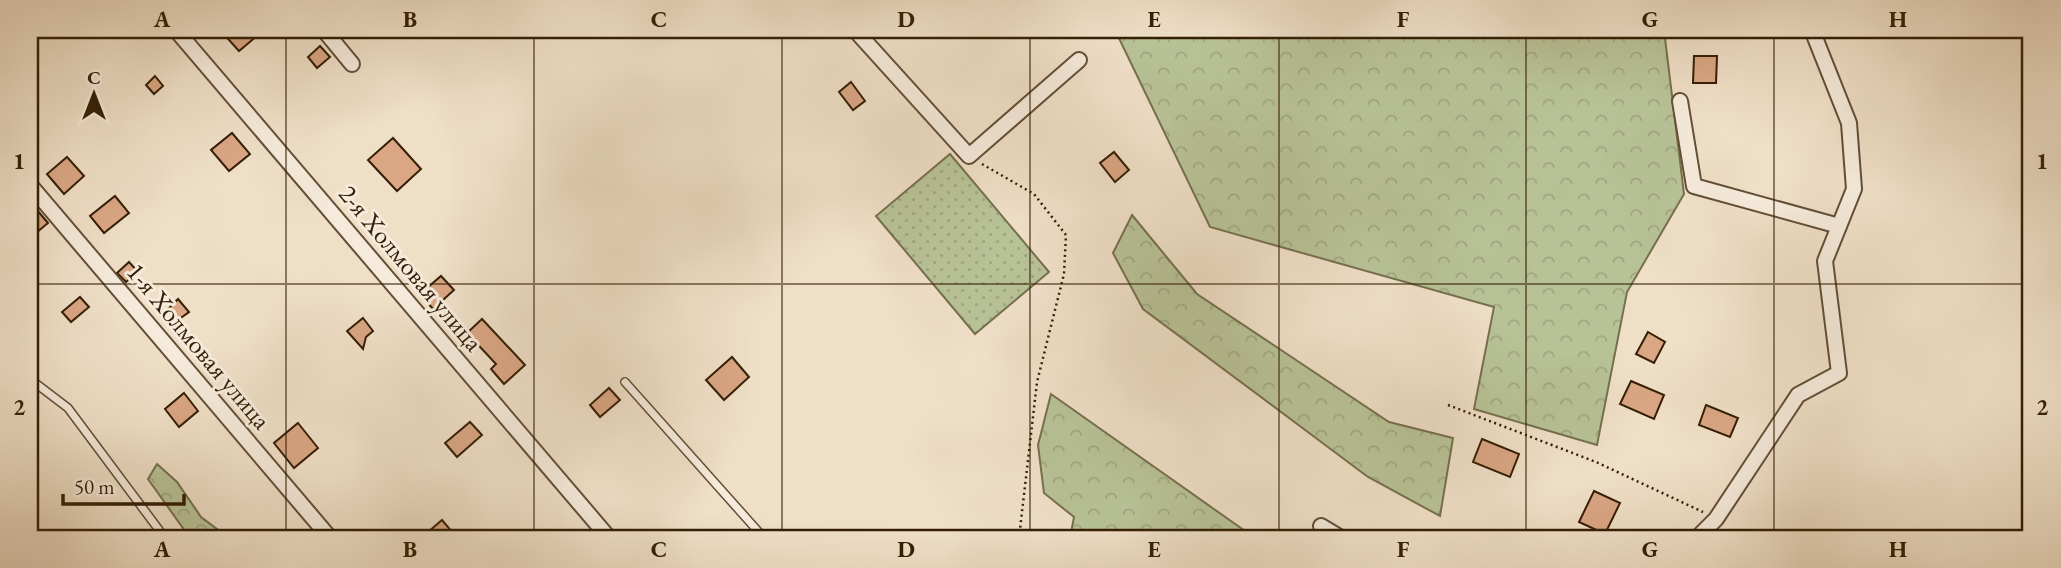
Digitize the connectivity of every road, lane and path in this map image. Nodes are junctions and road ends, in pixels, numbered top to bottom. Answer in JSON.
{"nodes":[{"id":1,"x":176,"y":30,"type":"edge"},
{"id":2,"x":324,"y":30,"type":"edge"},
{"id":3,"x":855,"y":30,"type":"edge"},
{"id":4,"x":1812,"y":30,"type":"edge"},
{"id":5,"x":1079,"y":60,"type":"dead end"},
{"id":6,"x":352,"y":65,"type":"dead end"},
{"id":7,"x":1679,"y":101,"type":"dead end"},
{"id":8,"x":968,"y":156,"type":"junction"},
{"id":9,"x":30,"y":185,"type":"edge"},
{"id":10,"x":1839,"y":226,"type":"junction"},
{"id":11,"x":30,"y":379,"type":"edge"},
{"id":12,"x":625,"y":382,"type":"dead end"},
{"id":13,"x":1448,"y":405,"type":"dead end"},
{"id":14,"x":1716,"y":519,"type":"junction"},
{"id":15,"x":1321,"y":526,"type":"dead end"},
{"id":16,"x":165,"y":538,"type":"edge"},
{"id":17,"x":330,"y":538,"type":"edge"},
{"id":18,"x":609,"y":538,"type":"edge"},
{"id":19,"x":764,"y":538,"type":"edge"},
{"id":20,"x":1019,"y":538,"type":"edge"},
{"id":21,"x":1341,"y":538,"type":"edge"},
{"id":22,"x":1697,"y":538,"type":"edge"}],
"edges":[{"from":1,"to":18,"type":"street","name":"2-я Холмовая улица"},
{"from":2,"to":6,"type":"street"},
{"from":3,"to":8,"type":"street"},
{"from":4,"to":10,"type":"street"},
{"from":5,"to":8,"type":"street"},
{"from":7,"to":10,"type":"street"},
{"from":8,"to":20,"type":"path"},
{"from":9,"to":17,"type":"street","name":"1-я Холмовая улица"},
{"from":10,"to":14,"type":"street"},
{"from":11,"to":16,"type":"lane"},
{"from":12,"to":19,"type":"lane"},
{"from":13,"to":14,"type":"path"},
{"from":14,"to":22,"type":"street"},
{"from":15,"to":21,"type":"street"}]}
